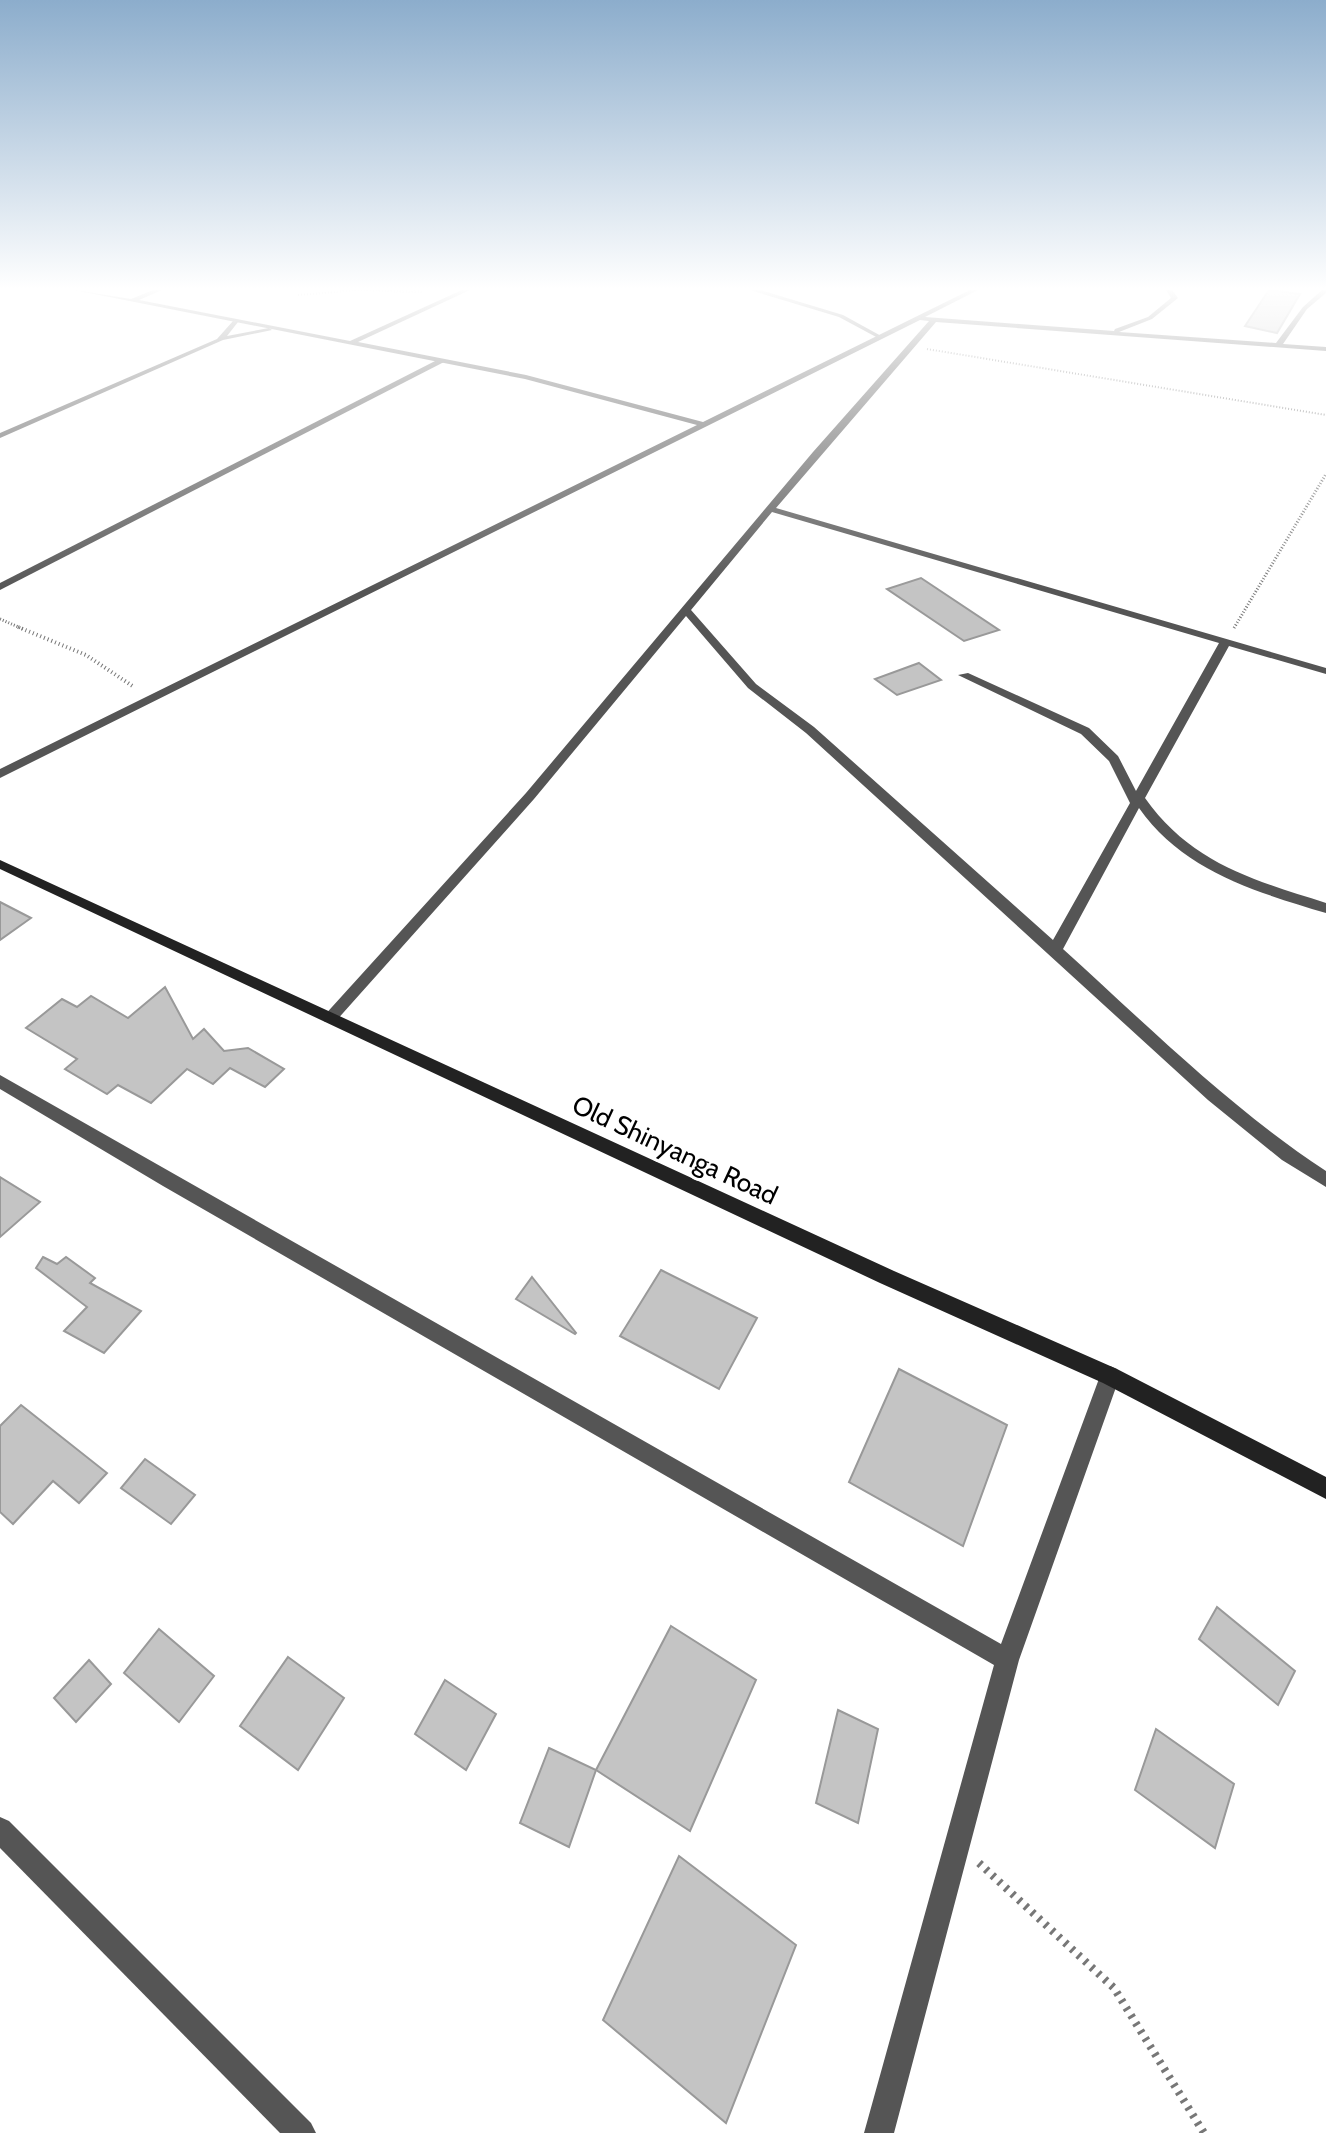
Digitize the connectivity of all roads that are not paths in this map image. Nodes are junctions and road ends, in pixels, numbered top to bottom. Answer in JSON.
{"nodes":[{"id":1,"x":106,"y":390,"type":"edge"},
{"id":2,"x":386,"y":390,"type":"edge"},
{"id":3,"x":578,"y":390,"type":"edge"},
{"id":4,"x":773,"y":390,"type":"edge"},
{"id":5,"x":874,"y":390,"type":"edge"},
{"id":6,"x":703,"y":424,"type":"junction"},
{"id":7,"x":0,"y":436,"type":"edge"},
{"id":8,"x":771,"y":509,"type":"junction"},
{"id":9,"x":0,"y":587,"type":"edge"},
{"id":10,"x":685,"y":609,"type":"junction"},
{"id":11,"x":1226,"y":641,"type":"junction"},
{"id":12,"x":1326,"y":671,"type":"edge"},
{"id":13,"x":964,"y":675,"type":"dead end"},
{"id":14,"x":0,"y":774,"type":"edge"},
{"id":15,"x":1138,"y":802,"type":"junction"},
{"id":16,"x":0,"y":864,"type":"edge"},
{"id":17,"x":1326,"y":908,"type":"edge"},
{"id":18,"x":1055,"y":949,"type":"junction"},
{"id":19,"x":330,"y":1018,"type":"junction"},
{"id":20,"x":0,"y":1081,"type":"edge"},
{"id":21,"x":1326,"y":1180,"type":"edge"},
{"id":22,"x":1110,"y":1376,"type":"junction"},
{"id":23,"x":1326,"y":1488,"type":"edge"},
{"id":24,"x":1007,"y":1660,"type":"junction"},
{"id":25,"x":0,"y":1830,"type":"edge"},
{"id":26,"x":301,"y":2133,"type":"edge"},
{"id":27,"x":879,"y":2133,"type":"edge"}],
"edges":[{"from":1,"to":7,"type":"street"},
{"from":2,"to":9,"type":"street"},
{"from":3,"to":6,"type":"street"},
{"from":4,"to":6,"type":"street"},
{"from":5,"to":8,"type":"street"},
{"from":6,"to":14,"type":"street"},
{"from":8,"to":10,"type":"street"},
{"from":8,"to":11,"type":"street"},
{"from":10,"to":18,"type":"street"},
{"from":10,"to":19,"type":"street"},
{"from":11,"to":12,"type":"street"},
{"from":11,"to":15,"type":"street"},
{"from":13,"to":15,"type":"street"},
{"from":15,"to":17,"type":"street"},
{"from":15,"to":18,"type":"street"},
{"from":16,"to":19,"type":"main road","name":"Old Shinyanga Road"},
{"from":18,"to":21,"type":"street"},
{"from":19,"to":22,"type":"main road","name":"Old Shinyanga Road"},
{"from":20,"to":24,"type":"street"},
{"from":22,"to":23,"type":"main road","name":"Old Shinyanga Road"},
{"from":22,"to":24,"type":"street"},
{"from":24,"to":27,"type":"street"},
{"from":25,"to":26,"type":"street"}]}
